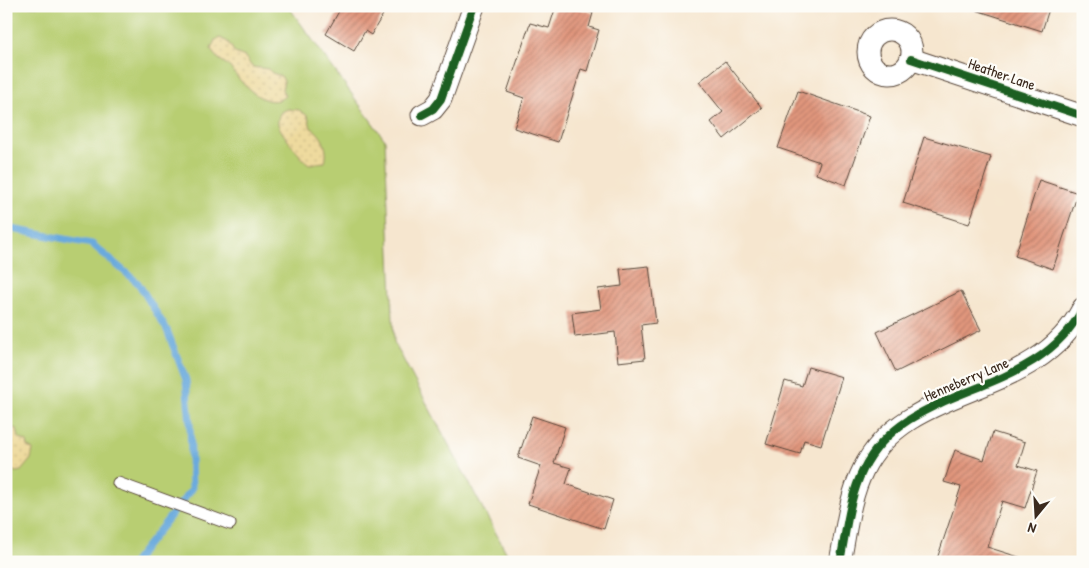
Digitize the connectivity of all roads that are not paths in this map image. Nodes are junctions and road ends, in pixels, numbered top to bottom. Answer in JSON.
{"nodes":[{"id":1,"x":474,"y":6,"type":"edge"},
{"id":2,"x":912,"y":58,"type":"dead end"},
{"id":3,"x":422,"y":115,"type":"dead end"},
{"id":4,"x":1083,"y":116,"type":"edge"},
{"id":5,"x":1083,"y":308,"type":"edge"},
{"id":6,"x":118,"y":483,"type":"dead end"},
{"id":7,"x":230,"y":524,"type":"dead end"},
{"id":8,"x":840,"y":562,"type":"edge"}],
"edges":[{"from":1,"to":3,"type":"street"},
{"from":2,"to":4,"type":"street","name":"Heather Lane"},
{"from":5,"to":8,"type":"street","name":"Henneberry Lane"},
{"from":6,"to":7,"type":"lane"}]}
